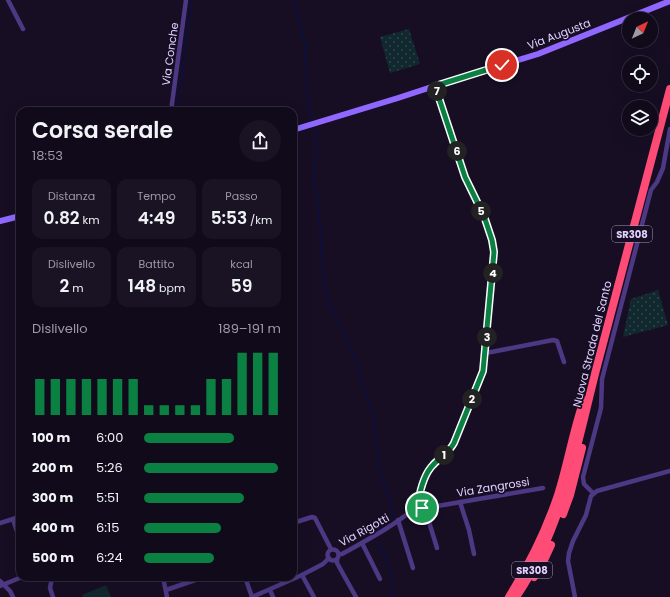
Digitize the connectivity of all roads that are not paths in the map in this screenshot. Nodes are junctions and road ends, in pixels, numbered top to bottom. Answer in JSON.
{"nodes":[{"id":1,"x":8,"y":0,"type":"edge"},
{"id":2,"x":186,"y":0,"type":"edge"},
{"id":3,"x":670,"y":1,"type":"edge"},
{"id":4,"x":23,"y":29,"type":"dead end"},
{"id":5,"x":435,"y":86,"type":"junction"},
{"id":6,"x":670,"y":89,"type":"edge"},
{"id":7,"x":171,"y":107,"type":"edge"},
{"id":8,"x":297,"y":129,"type":"edge"},
{"id":9,"x":670,"y":129,"type":"edge"},
{"id":10,"x":16,"y":217,"type":"edge"},
{"id":11,"x":0,"y":221,"type":"edge"},
{"id":12,"x":486,"y":353,"type":"junction"},
{"id":13,"x":564,"y":362,"type":"dead end"},
{"id":14,"x":594,"y":380,"type":"junction"},
{"id":15,"x":670,"y":472,"type":"edge"},
{"id":16,"x":542,"y":488,"type":"dead end"},
{"id":17,"x":595,"y":492,"type":"junction"},
{"id":18,"x":460,"y":502,"type":"junction"},
{"id":19,"x":421,"y":506,"type":"junction"},
{"id":20,"x":16,"y":518,"type":"edge"},
{"id":21,"x":12,"y":519,"type":"junction"},
{"id":22,"x":398,"y":520,"type":"junction"},
{"id":23,"x":297,"y":522,"type":"edge"},
{"id":24,"x":0,"y":523,"type":"edge"},
{"id":25,"x":16,"y":530,"type":"edge"},
{"id":26,"x":362,"y":543,"type":"junction"},
{"id":27,"x":437,"y":548,"type":"dead end"},
{"id":28,"x":331,"y":549,"type":"junction"},
{"id":29,"x":474,"y":554,"type":"dead end"},
{"id":30,"x":338,"y":556,"type":"junction"},
{"id":31,"x":329,"y":558,"type":"junction"},
{"id":32,"x":413,"y":568,"type":"dead end"},
{"id":33,"x":302,"y":574,"type":"junction"},
{"id":34,"x":297,"y":576,"type":"edge"},
{"id":35,"x":16,"y":579,"type":"edge"},
{"id":36,"x":380,"y":580,"type":"dead end"},
{"id":37,"x":51,"y":581,"type":"edge"},
{"id":38,"x":164,"y":581,"type":"edge"},
{"id":39,"x":192,"y":581,"type":"edge"},
{"id":40,"x":246,"y":581,"type":"edge"},
{"id":41,"x":288,"y":581,"type":"edge"},
{"id":42,"x":1,"y":584,"type":"edge"},
{"id":43,"x":166,"y":590,"type":"junction"},
{"id":44,"x":270,"y":590,"type":"junction"},
{"id":45,"x":13,"y":597,"type":"edge"},
{"id":46,"x":53,"y":597,"type":"edge"},
{"id":47,"x":167,"y":597,"type":"edge"},
{"id":48,"x":252,"y":597,"type":"edge"},
{"id":49,"x":273,"y":597,"type":"edge"},
{"id":50,"x":314,"y":597,"type":"edge"},
{"id":51,"x":356,"y":597,"type":"edge"},
{"id":52,"x":509,"y":597,"type":"edge"},
{"id":53,"x":516,"y":597,"type":"edge"},
{"id":54,"x":523,"y":597,"type":"edge"},
{"id":55,"x":576,"y":597,"type":"edge"}],
"edges":[{"from":1,"to":4,"type":"street"},
{"from":2,"to":7,"type":"street","name":"Via Conche"},
{"from":3,"to":5,"type":"street","name":"Via Augusta"},
{"from":5,"to":8,"type":"street","name":"Via Augusta"},
{"from":5,"to":12,"type":"street"},
{"from":6,"to":14,"type":"highway","name":"Nuova Strada del Santo","number":"SR308"},
{"from":9,"to":17,"type":"street"},
{"from":10,"to":11,"type":"street"},
{"from":12,"to":13,"type":"street"},
{"from":12,"to":19,"type":"street"},
{"from":14,"to":52,"type":"highway"},
{"from":14,"to":53,"type":"highway","name":"Nuova Strada del Santo","number":"SR308"},
{"from":14,"to":54,"type":"highway"},
{"from":15,"to":17,"type":"street"},
{"from":16,"to":18,"type":"street","name":"Via Zangrossi"},
{"from":17,"to":55,"type":"street"},
{"from":18,"to":19,"type":"street","name":"Via Zangrossi"},
{"from":18,"to":29,"type":"street"},
{"from":19,"to":22,"type":"street","name":"Via Rigotti"},
{"from":19,"to":27,"type":"street"},
{"from":20,"to":21,"type":"street"},
{"from":21,"to":24,"type":"street"},
{"from":21,"to":25,"type":"street"},
{"from":22,"to":26,"type":"street","name":"Via Rigotti"},
{"from":22,"to":32,"type":"street"},
{"from":23,"to":28,"type":"street"},
{"from":26,"to":30,"type":"street","name":"Via Rigotti"},
{"from":26,"to":36,"type":"street"},
{"from":28,"to":30,"type":"street"},
{"from":28,"to":31,"type":"street"},
{"from":30,"to":31,"type":"street"},
{"from":30,"to":51,"type":"street"},
{"from":31,"to":33,"type":"street"},
{"from":33,"to":34,"type":"street"},
{"from":33,"to":50,"type":"street"},
{"from":35,"to":42,"type":"street"},
{"from":37,"to":46,"type":"street"},
{"from":38,"to":43,"type":"street"},
{"from":39,"to":43,"type":"street"},
{"from":40,"to":48,"type":"street"},
{"from":41,"to":44,"type":"street"},
{"from":42,"to":45,"type":"street"},
{"from":43,"to":47,"type":"street"},
{"from":44,"to":48,"type":"street"},
{"from":44,"to":49,"type":"street"}]}
